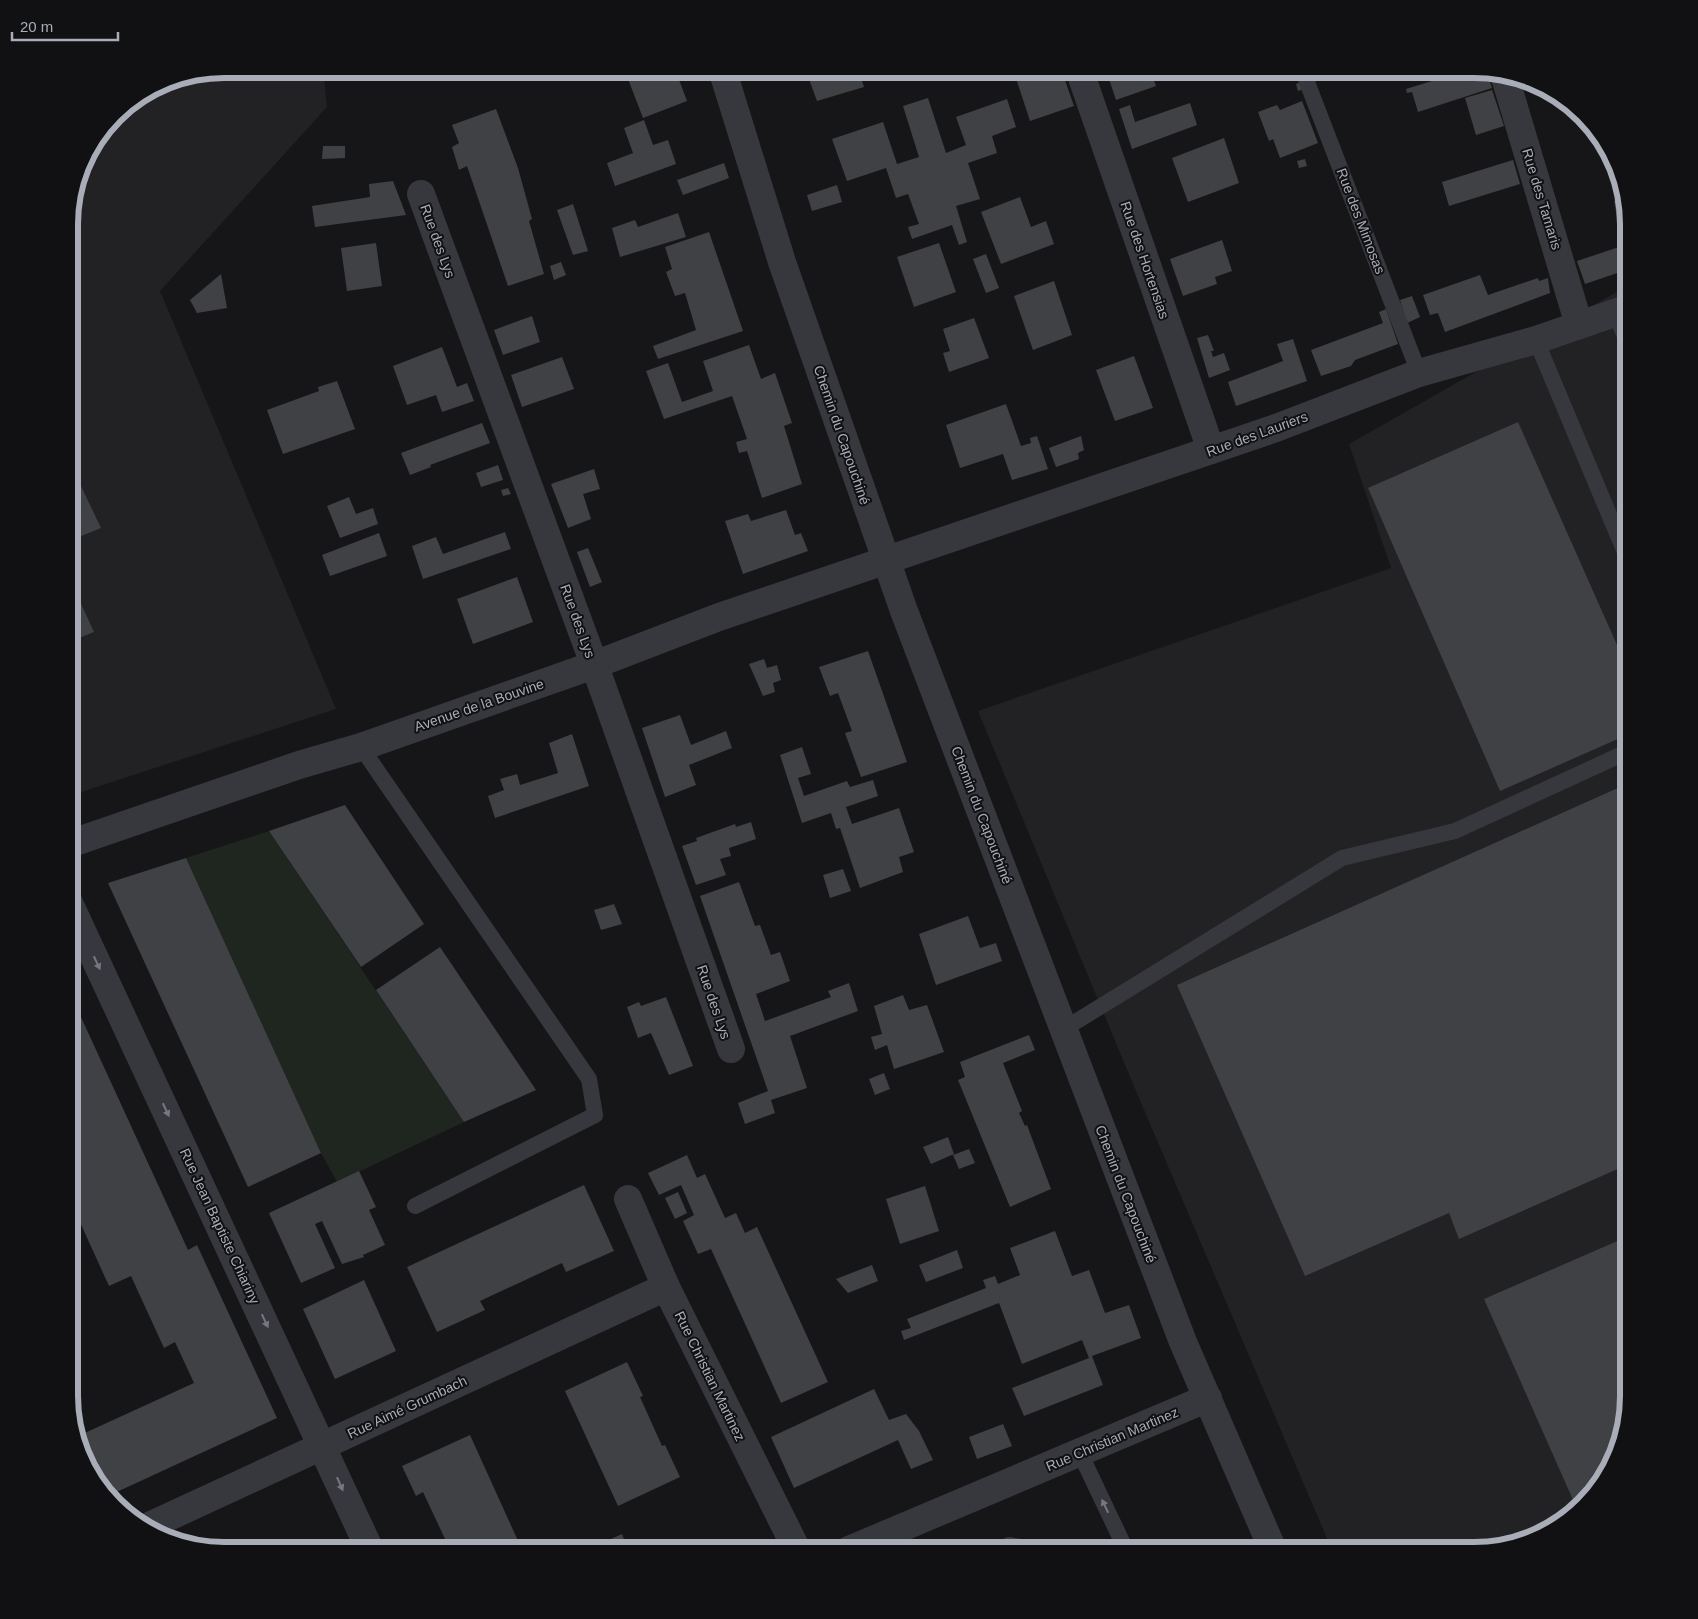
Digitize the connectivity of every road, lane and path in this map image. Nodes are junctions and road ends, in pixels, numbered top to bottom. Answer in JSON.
{"nodes":[{"id":1,"x":725,"y":78,"type":"edge"},
{"id":2,"x":1082,"y":78,"type":"edge"},
{"id":3,"x":1305,"y":78,"type":"edge"},
{"id":4,"x":1506,"y":81,"type":"edge"},
{"id":5,"x":421,"y":194,"type":"dead end"},
{"id":6,"x":1620,"y":312,"type":"edge"},
{"id":7,"x":1579,"y":325,"type":"junction"},
{"id":8,"x":1536,"y":340,"type":"junction"},
{"id":9,"x":1419,"y":374,"type":"junction"},
{"id":10,"x":1211,"y":450,"type":"junction"},
{"id":11,"x":1620,"y":541,"type":"edge"},
{"id":12,"x":886,"y":560,"type":"junction"},
{"id":13,"x":594,"y":665,"type":"junction"},
{"id":14,"x":361,"y":747,"type":"junction"},
{"id":15,"x":1620,"y":756,"type":"edge"},
{"id":16,"x":78,"y":841,"type":"edge"},
{"id":17,"x":78,"y":922,"type":"edge"},
{"id":18,"x":1064,"y":1028,"type":"junction"},
{"id":19,"x":731,"y":1049,"type":"dead end"},
{"id":20,"x":628,"y":1199,"type":"dead end"},
{"id":21,"x":415,"y":1206,"type":"dead end"},
{"id":22,"x":666,"y":1287,"type":"junction"},
{"id":23,"x":1208,"y":1398,"type":"junction"},
{"id":24,"x":322,"y":1446,"type":"junction"},
{"id":25,"x":1080,"y":1453,"type":"junction"},
{"id":26,"x":154,"y":1524,"type":"edge"},
{"id":27,"x":366,"y":1541,"type":"edge"},
{"id":28,"x":793,"y":1541,"type":"edge"},
{"id":29,"x":876,"y":1541,"type":"edge"},
{"id":30,"x":1122,"y":1541,"type":"edge"},
{"id":31,"x":1269,"y":1541,"type":"edge"}],
"edges":[{"from":1,"to":12,"type":"street","name":"Chemin du Capouchiné"},
{"from":2,"to":10,"type":"street","name":"Rue des Hortensias"},
{"from":3,"to":9,"type":"lane","name":"Rue des Mimosas"},
{"from":4,"to":7,"type":"street","name":"Rue des Tamaris"},
{"from":5,"to":13,"type":"street","name":"Rue des Lys"},
{"from":6,"to":7,"type":"street","name":"Rue des Lauriers"},
{"from":7,"to":8,"type":"street","name":"Rue des Lauriers"},
{"from":8,"to":9,"type":"street","name":"Rue des Lauriers"},
{"from":8,"to":11,"type":"lane"},
{"from":9,"to":10,"type":"street","name":"Rue des Lauriers"},
{"from":10,"to":12,"type":"street","name":"Rue des Lauriers"},
{"from":12,"to":13,"type":"street","name":"Avenue de la Bouvine"},
{"from":12,"to":18,"type":"street","name":"Chemin du Capouchiné"},
{"from":13,"to":14,"type":"street","name":"Avenue de la Bouvine"},
{"from":13,"to":19,"type":"street","name":"Rue des Lys"},
{"from":14,"to":16,"type":"street","name":"Avenue de la Bouvine"},
{"from":14,"to":21,"type":"lane"},
{"from":15,"to":18,"type":"lane"},
{"from":17,"to":24,"type":"street","name":"Rue Jean Baptiste Chiariny","one_way":true},
{"from":18,"to":23,"type":"street","name":"Chemin du Capouchiné"},
{"from":20,"to":22,"type":"street","name":"Rue Christian Martinez"},
{"from":22,"to":24,"type":"street","name":"Rue Aimé Grumbach"},
{"from":22,"to":28,"type":"street","name":"Rue Christian Martinez"},
{"from":23,"to":25,"type":"street","name":"Rue Christian Martinez"},
{"from":23,"to":31,"type":"street","name":"Chemin du Capouchiné"},
{"from":24,"to":26,"type":"street","name":"Rue Aimé Grumbach"},
{"from":24,"to":27,"type":"street","name":"Rue Jean Baptiste Chiariny","one_way":true},
{"from":25,"to":29,"type":"street","name":"Rue Christian Martinez"},
{"from":30,"to":25,"type":"lane","one_way":true}]}
